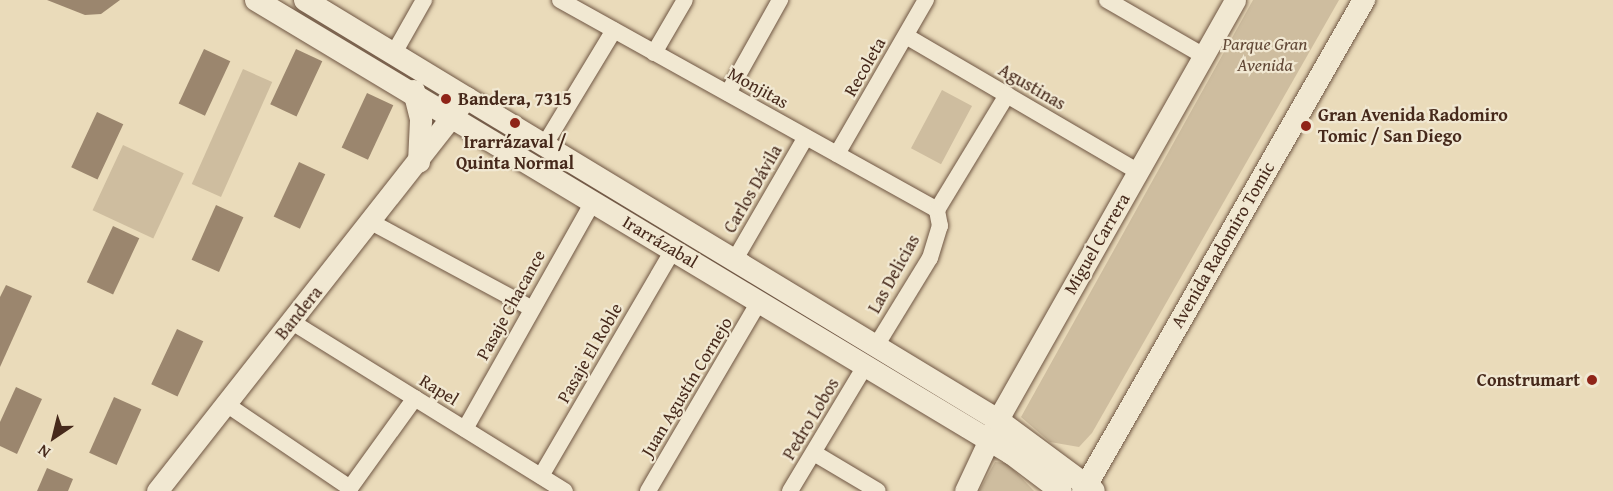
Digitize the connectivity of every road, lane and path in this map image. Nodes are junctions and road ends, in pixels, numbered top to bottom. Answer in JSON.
{"nodes":[{"id":1,"x":256,"y":0,"type":"edge"},
{"id":2,"x":305,"y":0,"type":"edge"},
{"id":3,"x":424,"y":0,"type":"edge"},
{"id":4,"x":560,"y":0,"type":"edge"},
{"id":5,"x":685,"y":0,"type":"edge"},
{"id":6,"x":780,"y":0,"type":"edge"},
{"id":7,"x":926,"y":0,"type":"edge"},
{"id":8,"x":1107,"y":0,"type":"edge"},
{"id":9,"x":1235,"y":0,"type":"edge"},
{"id":10,"x":1364,"y":0,"type":"edge"},
{"id":11,"x":614,"y":30,"type":"junction"},
{"id":12,"x":906,"y":36,"type":"junction"},
{"id":13,"x":394,"y":53,"type":"junction"},
{"id":14,"x":654,"y":53,"type":"junction"},
{"id":15,"x":1204,"y":56,"type":"junction"},
{"id":16,"x":414,"y":91,"type":"junction"},
{"id":17,"x":728,"y":93,"type":"junction"},
{"id":18,"x":1007,"y":95,"type":"junction"},
{"id":19,"x":467,"y":97,"type":"junction"},
{"id":20,"x":454,"y":118,"type":"junction"},
{"id":21,"x":806,"y":137,"type":"junction"},
{"id":22,"x":545,"y":144,"type":"junction"},
{"id":23,"x":837,"y":154,"type":"junction"},
{"id":24,"x":419,"y":162,"type":"junction"},
{"id":25,"x":1138,"y":172,"type":"junction"},
{"id":26,"x":593,"y":202,"type":"junction"},
{"id":27,"x":937,"y":210,"type":"junction"},
{"id":28,"x":371,"y":222,"type":"junction"},
{"id":29,"x":673,"y":250,"type":"junction"},
{"id":30,"x":734,"y":261,"type":"junction"},
{"id":31,"x":759,"y":302,"type":"junction"},
{"id":32,"x":531,"y":308,"type":"junction"},
{"id":33,"x":292,"y":322,"type":"junction"},
{"id":34,"x":876,"y":346,"type":"junction"},
{"id":35,"x":865,"y":366,"type":"junction"},
{"id":36,"x":415,"y":398,"type":"junction"},
{"id":37,"x":226,"y":404,"type":"junction"},
{"id":38,"x":998,"y":420,"type":"junction"},
{"id":39,"x":465,"y":429,"type":"junction"},
{"id":40,"x":989,"y":440,"type":"junction"},
{"id":41,"x":814,"y":453,"type":"junction"},
{"id":42,"x":541,"y":476,"type":"junction"},
{"id":43,"x":165,"y":488,"type":"edge"},
{"id":44,"x":1088,"y":489,"type":"edge"},
{"id":45,"x":565,"y":491,"type":"edge"},
{"id":46,"x":648,"y":491,"type":"edge"},
{"id":47,"x":790,"y":491,"type":"edge"},
{"id":48,"x":878,"y":491,"type":"edge"},
{"id":49,"x":965,"y":491,"type":"edge"},
{"id":50,"x":1061,"y":491,"type":"edge"}],
"edges":[{"from":1,"to":16,"type":"main road","name":"Irarrázabal"},
{"from":2,"to":13,"type":"main road","name":"Irarrázabal"},
{"from":3,"to":13,"type":"street"},
{"from":4,"to":11,"type":"street","name":"Monjitas"},
{"from":5,"to":14,"type":"street"},
{"from":6,"to":17,"type":"street"},
{"from":7,"to":12,"type":"street","name":"Recoleta"},
{"from":8,"to":15,"type":"street"},
{"from":9,"to":15,"type":"street","name":"Miguel Carrera"},
{"from":10,"to":44,"type":"main road","name":"Avenida Radomiro Tomic"},
{"from":11,"to":14,"type":"street","name":"Monjitas"},
{"from":11,"to":22,"type":"street"},
{"from":12,"to":18,"type":"street","name":"Agustinas"},
{"from":12,"to":23,"type":"street","name":"Recoleta"},
{"from":13,"to":19,"type":"main road","name":"Irarrázabal"},
{"from":14,"to":17,"type":"street","name":"Monjitas"},
{"from":15,"to":25,"type":"street","name":"Miguel Carrera"},
{"from":16,"to":20,"type":"main road","name":"Irarrázabal"},
{"from":16,"to":24,"type":"main road"},
{"from":17,"to":21,"type":"street","name":"Monjitas"},
{"from":18,"to":25,"type":"street","name":"Agustinas"},
{"from":18,"to":27,"type":"street","name":"Las Delicias"},
{"from":19,"to":20,"type":"street","name":"Bandera"},
{"from":19,"to":22,"type":"main road","name":"Irarrázabal"},
{"from":20,"to":24,"type":"street","name":"Bandera"},
{"from":20,"to":26,"type":"main road","name":"Irarrázabal"},
{"from":21,"to":23,"type":"street","name":"Monjitas"},
{"from":21,"to":30,"type":"street","name":"Carlos Dávila"},
{"from":22,"to":30,"type":"main road","name":"Irarrázabal"},
{"from":23,"to":27,"type":"street","name":"Monjitas"},
{"from":24,"to":28,"type":"street","name":"Bandera"},
{"from":25,"to":38,"type":"street","name":"Miguel Carrera"},
{"from":26,"to":29,"type":"main road","name":"Irarrázabal"},
{"from":26,"to":32,"type":"street","name":"Pasaje Chacance"},
{"from":27,"to":34,"type":"street","name":"Las Delicias"},
{"from":28,"to":32,"type":"street"},
{"from":28,"to":33,"type":"street","name":"Bandera"},
{"from":29,"to":31,"type":"main road","name":"Irarrázabal"},
{"from":29,"to":42,"type":"street","name":"Pasaje El Roble"},
{"from":30,"to":34,"type":"main road","name":"Irarrázabal"},
{"from":31,"to":35,"type":"main road","name":"Irarrázabal"},
{"from":31,"to":46,"type":"street","name":"Juan Agustín Cornejo"},
{"from":32,"to":39,"type":"street","name":"Pasaje Chacance"},
{"from":33,"to":36,"type":"street","name":"Rapel"},
{"from":33,"to":37,"type":"street","name":"Bandera"},
{"from":34,"to":38,"type":"main road","name":"Irarrázabal"},
{"from":35,"to":40,"type":"main road","name":"Irarrázabal"},
{"from":35,"to":41,"type":"street","name":"Pedro Lobos"},
{"from":36,"to":37,"type":"street"},
{"from":36,"to":39,"type":"street","name":"Rapel"},
{"from":37,"to":43,"type":"street","name":"Bandera"},
{"from":38,"to":40,"type":"street","name":"Miguel Carrera"},
{"from":38,"to":44,"type":"main road","name":"Irarrázabal"},
{"from":39,"to":42,"type":"street","name":"Rapel"},
{"from":40,"to":49,"type":"street","name":"Miguel Carrera"},
{"from":40,"to":50,"type":"main road","name":"Irarrázabal"},
{"from":41,"to":47,"type":"street","name":"Pedro Lobos"},
{"from":41,"to":48,"type":"street"},
{"from":42,"to":45,"type":"street","name":"Rapel"}]}
